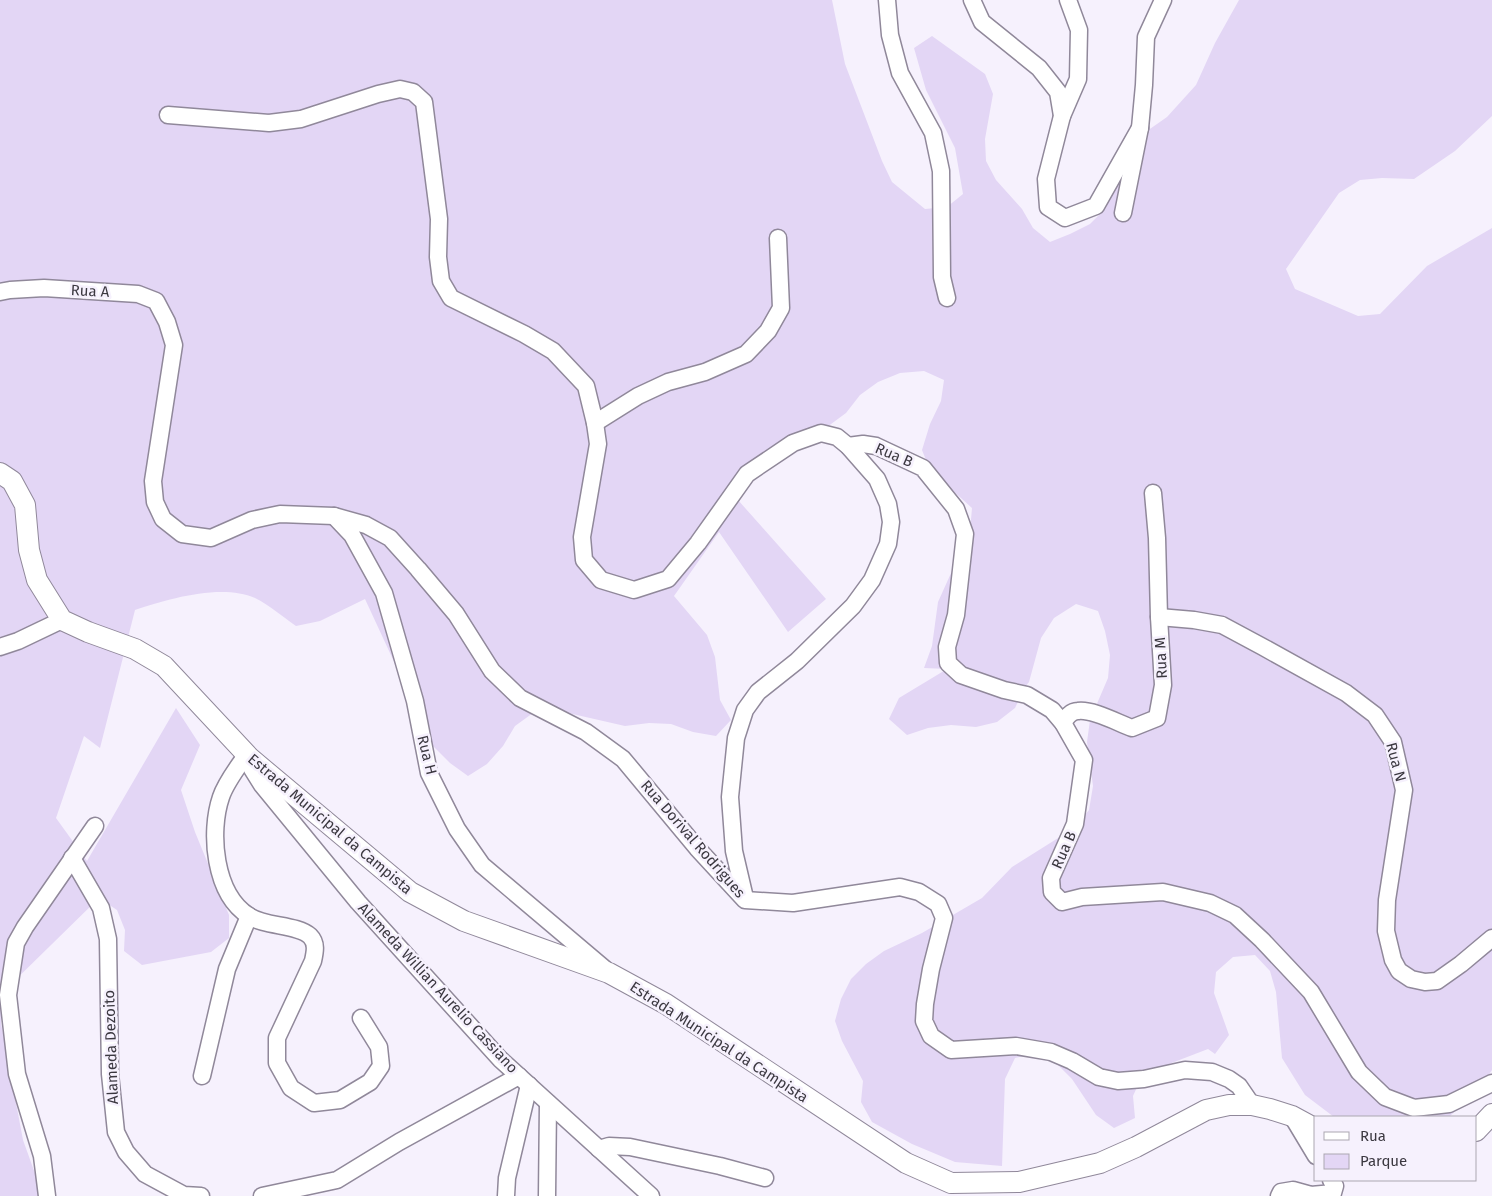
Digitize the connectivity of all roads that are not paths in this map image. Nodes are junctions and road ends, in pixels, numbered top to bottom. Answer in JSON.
{"nodes":[{"id":1,"x":887,"y":0,"type":"edge"},
{"id":2,"x":972,"y":0,"type":"edge"},
{"id":3,"x":1068,"y":0,"type":"edge"},
{"id":4,"x":1162,"y":0,"type":"edge"},
{"id":5,"x":168,"y":115,"type":"dead end"},
{"id":6,"x":1062,"y":116,"type":"junction"},
{"id":7,"x":1140,"y":128,"type":"junction"},
{"id":8,"x":1123,"y":213,"type":"dead end"},
{"id":9,"x":778,"y":238,"type":"dead end"},
{"id":10,"x":0,"y":292,"type":"edge"},
{"id":11,"x":947,"y":298,"type":"dead end"},
{"id":12,"x":595,"y":423,"type":"junction"},
{"id":13,"x":848,"y":446,"type":"junction"},
{"id":14,"x":0,"y":474,"type":"edge"},
{"id":15,"x":1153,"y":492,"type":"dead end"},
{"id":16,"x":334,"y":516,"type":"junction"},
{"id":17,"x":1159,"y":617,"type":"junction"},
{"id":18,"x":62,"y":620,"type":"junction"},
{"id":19,"x":0,"y":647,"type":"edge"},
{"id":20,"x":1062,"y":723,"type":"junction"},
{"id":21,"x":249,"y":756,"type":"junction"},
{"id":22,"x":95,"y":826,"type":"dead end"},
{"id":23,"x":72,"y":858,"type":"junction"},
{"id":24,"x":746,"y":900,"type":"junction"},
{"id":25,"x":249,"y":916,"type":"junction"},
{"id":26,"x":1492,"y":938,"type":"edge"},
{"id":27,"x":609,"y":972,"type":"junction"},
{"id":28,"x":361,"y":1018,"type":"dead end"},
{"id":29,"x":202,"y":1076,"type":"dead end"},
{"id":30,"x":524,"y":1080,"type":"junction"},
{"id":31,"x":1492,"y":1083,"type":"edge"},
{"id":32,"x":548,"y":1103,"type":"junction"},
{"id":33,"x":1252,"y":1105,"type":"junction"},
{"id":34,"x":1492,"y":1114,"type":"edge"},
{"id":35,"x":1292,"y":1116,"type":"junction"},
{"id":36,"x":1314,"y":1128,"type":"edge"},
{"id":37,"x":1477,"y":1130,"type":"edge"},
{"id":38,"x":599,"y":1149,"type":"junction"},
{"id":39,"x":1314,"y":1153,"type":"edge"},
{"id":40,"x":765,"y":1178,"type":"dead end"},
{"id":41,"x":1331,"y":1181,"type":"edge"},
{"id":42,"x":47,"y":1196,"type":"edge"},
{"id":43,"x":201,"y":1196,"type":"edge"},
{"id":44,"x":262,"y":1196,"type":"edge"},
{"id":45,"x":506,"y":1196,"type":"edge"},
{"id":46,"x":547,"y":1196,"type":"edge"},
{"id":47,"x":651,"y":1196,"type":"edge"},
{"id":48,"x":1279,"y":1196,"type":"edge"}],
"edges":[{"from":1,"to":11,"type":"street"},
{"from":2,"to":6,"type":"street"},
{"from":3,"to":6,"type":"street"},
{"from":4,"to":7,"type":"street"},
{"from":5,"to":12,"type":"street"},
{"from":6,"to":7,"type":"street"},
{"from":7,"to":8,"type":"street"},
{"from":9,"to":12,"type":"street"},
{"from":10,"to":16,"type":"street","name":"Rua A"},
{"from":12,"to":13,"type":"street"},
{"from":13,"to":20,"type":"street","name":"Rua B"},
{"from":13,"to":24,"type":"street"},
{"from":14,"to":18,"type":"main road"},
{"from":15,"to":17,"type":"street","name":"Rua M"},
{"from":16,"to":24,"type":"street","name":"Rua Dorival Rodrigues"},
{"from":16,"to":27,"type":"street","name":"Rua H"},
{"from":17,"to":20,"type":"street","name":"Rua M"},
{"from":17,"to":26,"type":"street","name":"Rua N"},
{"from":18,"to":19,"type":"street"},
{"from":18,"to":21,"type":"main road","name":"Estrada Municipal da Campista"},
{"from":20,"to":31,"type":"street","name":"Rua B"},
{"from":21,"to":25,"type":"street"},
{"from":21,"to":27,"type":"main road","name":"Estrada Municipal da Campista"},
{"from":21,"to":30,"type":"street","name":"Alameda Willian Aurelio Cassiano"},
{"from":22,"to":23,"type":"street"},
{"from":23,"to":42,"type":"street"},
{"from":23,"to":43,"type":"street","name":"Alameda Dezoito"},
{"from":24,"to":33,"type":"street","name":"Rua Dorival Rodrigues"},
{"from":25,"to":28,"type":"street"},
{"from":25,"to":29,"type":"street"},
{"from":27,"to":33,"type":"main road","name":"Estrada Municipal da Campista"},
{"from":30,"to":32,"type":"street","name":"Alameda Willian Aurelio Cassiano"},
{"from":30,"to":44,"type":"street"},
{"from":30,"to":45,"type":"street"},
{"from":32,"to":38,"type":"street","name":"Alameda Willian Aurelio Cassiano"},
{"from":32,"to":46,"type":"street"},
{"from":33,"to":35,"type":"main road","name":"Estrada Municipal da Campista"},
{"from":34,"to":37,"type":"main road"},
{"from":35,"to":36,"type":"main road","name":"Estrada Municipal da Campista"},
{"from":35,"to":39,"type":"street"},
{"from":38,"to":40,"type":"street"},
{"from":38,"to":47,"type":"street","name":"Alameda Willian Aurelio Cassiano"},
{"from":41,"to":48,"type":"street"}]}
